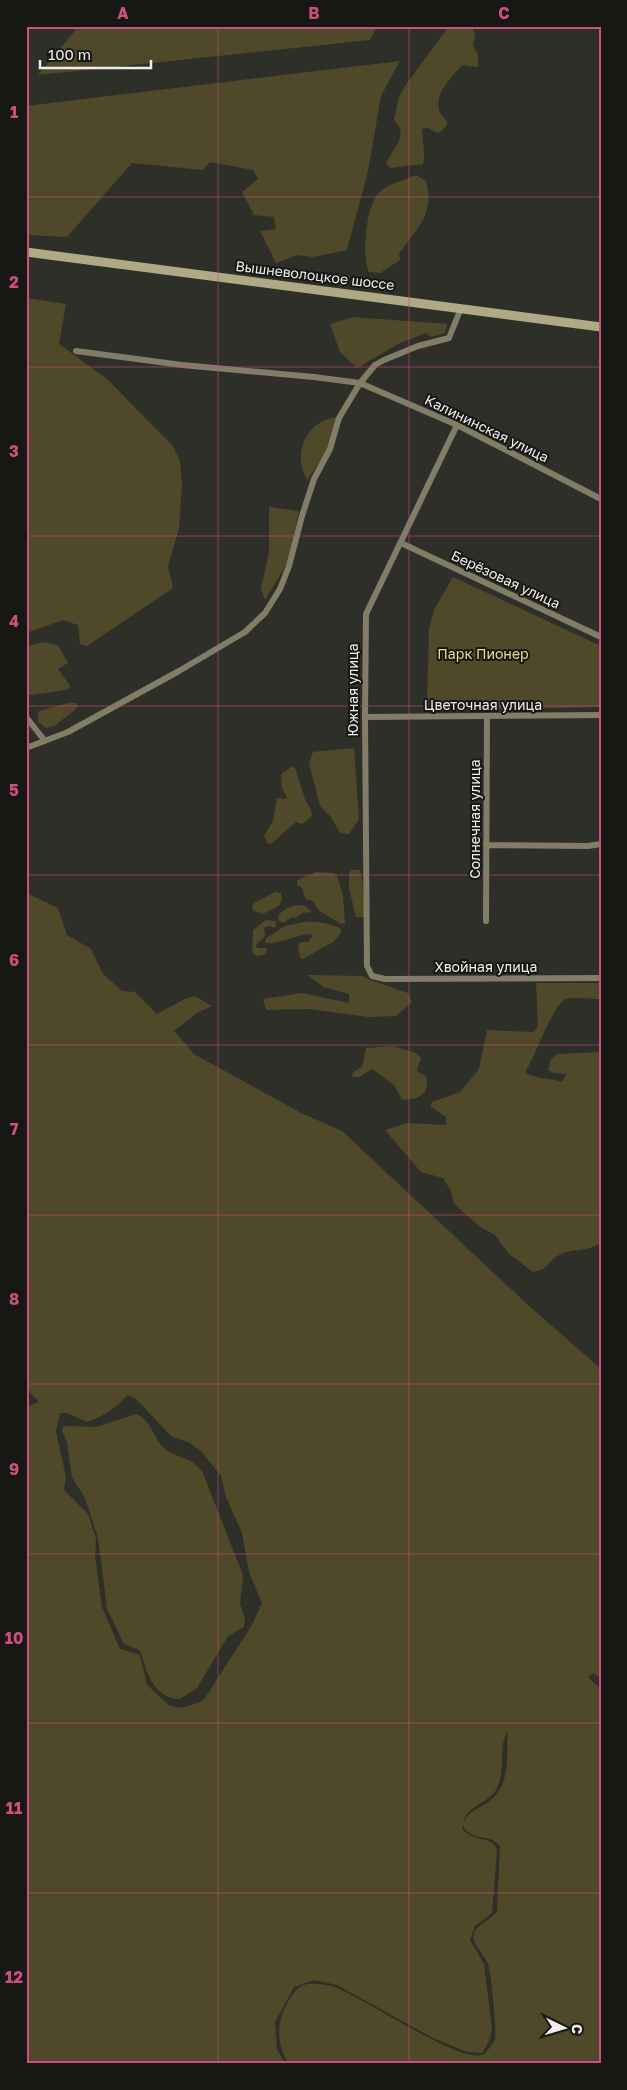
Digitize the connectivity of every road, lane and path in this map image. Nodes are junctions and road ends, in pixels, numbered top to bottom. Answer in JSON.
{"nodes":[{"id":1,"x":26,"y":252,"type":"edge"},
{"id":2,"x":461,"y":308,"type":"junction"},
{"id":3,"x":601,"y":327,"type":"edge"},
{"id":4,"x":76,"y":351,"type":"dead end"},
{"id":5,"x":360,"y":383,"type":"junction"},
{"id":6,"x":457,"y":425,"type":"junction"},
{"id":7,"x":601,"y":499,"type":"edge"},
{"id":8,"x":401,"y":543,"type":"junction"},
{"id":9,"x":601,"y":637,"type":"edge"},
{"id":10,"x":601,"y":715,"type":"edge"},
{"id":11,"x":26,"y":717,"type":"edge"},
{"id":12,"x":364,"y":717,"type":"junction"},
{"id":13,"x":487,"y":717,"type":"junction"},
{"id":14,"x":45,"y":741,"type":"junction"},
{"id":15,"x":26,"y":748,"type":"edge"},
{"id":16,"x":601,"y":844,"type":"edge"},
{"id":17,"x":486,"y":845,"type":"junction"},
{"id":18,"x":486,"y":921,"type":"dead end"},
{"id":19,"x":372,"y":976,"type":"joint"},
{"id":20,"x":601,"y":978,"type":"edge"}],
"edges":[{"from":1,"to":2,"type":"main road","name":"Вышневолоцкое шоссе"},
{"from":2,"to":3,"type":"main road","name":"Вышневолоцкое шоссе"},
{"from":2,"to":5,"type":"street"},
{"from":4,"to":5,"type":"street","name":"Калининская улица"},
{"from":5,"to":6,"type":"street","name":"Калининская улица"},
{"from":5,"to":14,"type":"street"},
{"from":6,"to":7,"type":"street","name":"Калининская улица"},
{"from":6,"to":8,"type":"street","name":"Южная улица"},
{"from":8,"to":9,"type":"street","name":"Берёзовая улица"},
{"from":8,"to":12,"type":"street","name":"Южная улица"},
{"from":10,"to":13,"type":"street","name":"Цветочная улица"},
{"from":11,"to":14,"type":"street"},
{"from":12,"to":13,"type":"street","name":"Цветочная улица"},
{"from":12,"to":19,"type":"street","name":"Южная улица"},
{"from":13,"to":17,"type":"street","name":"Солнечная улица"},
{"from":14,"to":15,"type":"street"},
{"from":16,"to":17,"type":"street"},
{"from":17,"to":18,"type":"street","name":"Солнечная улица"},
{"from":19,"to":20,"type":"street","name":"Хвойная улица"}]}
